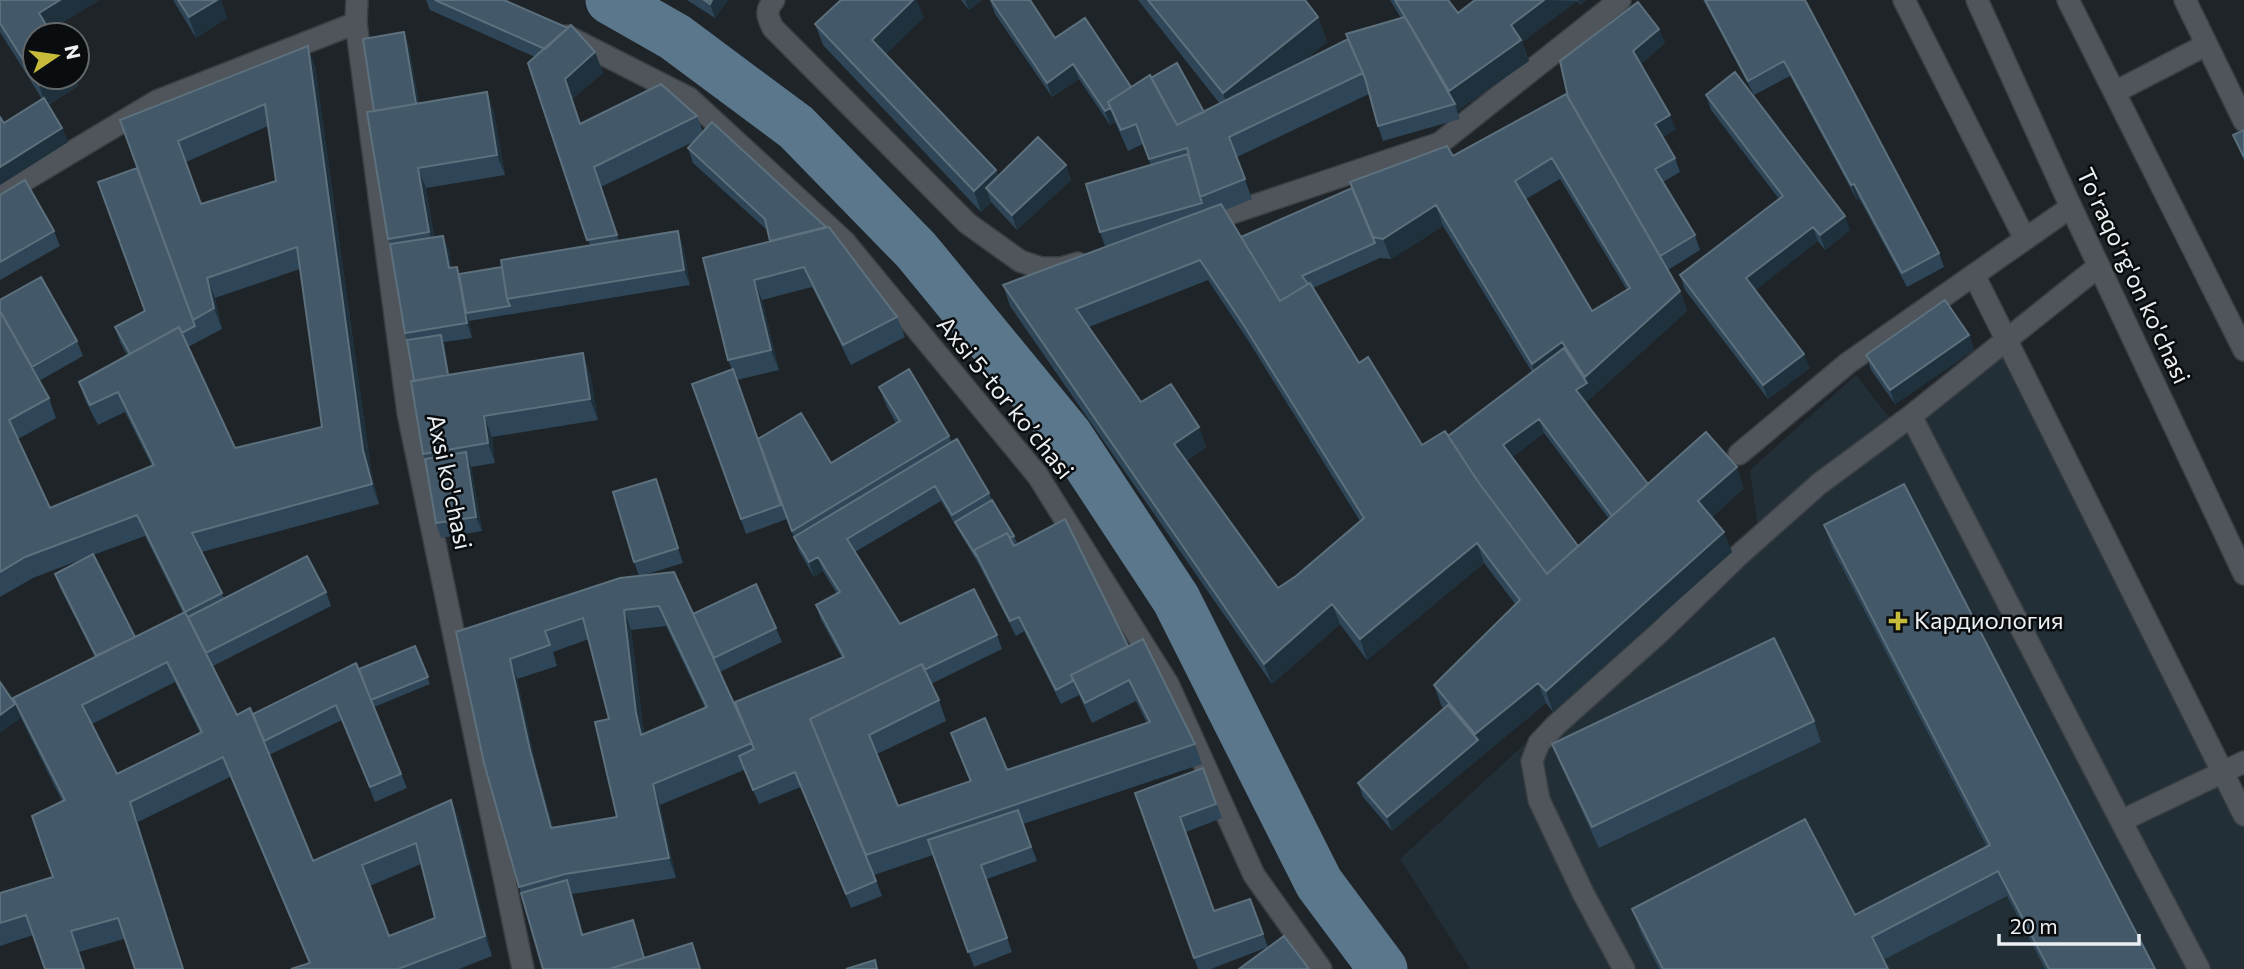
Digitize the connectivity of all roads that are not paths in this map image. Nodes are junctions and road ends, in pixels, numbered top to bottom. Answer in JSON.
{"nodes":[{"id":1,"x":357,"y":0,"type":"edge"},
{"id":2,"x":774,"y":0,"type":"edge"},
{"id":3,"x":1620,"y":0,"type":"edge"},
{"id":4,"x":1904,"y":0,"type":"edge"},
{"id":5,"x":1977,"y":0,"type":"edge"},
{"id":6,"x":2068,"y":0,"type":"edge"},
{"id":7,"x":2185,"y":0,"type":"edge"},
{"id":8,"x":356,"y":23,"type":"junction"},
{"id":9,"x":544,"y":24,"type":"edge"},
{"id":10,"x":2206,"y":45,"type":"junction"},
{"id":11,"x":2115,"y":92,"type":"junction"},
{"id":12,"x":2244,"y":121,"type":"edge"},
{"id":13,"x":0,"y":195,"type":"edge"},
{"id":14,"x":2071,"y":207,"type":"junction"},
{"id":15,"x":1189,"y":227,"type":"edge"},
{"id":16,"x":2025,"y":239,"type":"junction"},
{"id":17,"x":1100,"y":256,"type":"edge"},
{"id":18,"x":2099,"y":266,"type":"junction"},
{"id":19,"x":1974,"y":275,"type":"junction"},
{"id":20,"x":2007,"y":340,"type":"junction"},
{"id":21,"x":2244,"y":351,"type":"edge"},
{"id":22,"x":1911,"y":416,"type":"junction"},
{"id":23,"x":1739,"y":454,"type":"dead end"},
{"id":24,"x":2244,"y":574,"type":"edge"},
{"id":25,"x":2244,"y":762,"type":"edge"},
{"id":26,"x":2222,"y":773,"type":"junction"},
{"id":27,"x":2244,"y":815,"type":"edge"},
{"id":28,"x":2121,"y":821,"type":"junction"},
{"id":29,"x":523,"y":969,"type":"edge"},
{"id":30,"x":1321,"y":969,"type":"edge"},
{"id":31,"x":1624,"y":969,"type":"edge"},
{"id":32,"x":2199,"y":969,"type":"edge"}],
"edges":[{"from":1,"to":8,"type":"street","name":"Axsi ko'chasi"},
{"from":2,"to":17,"type":"street"},
{"from":3,"to":15,"type":"street"},
{"from":4,"to":16,"type":"street"},
{"from":5,"to":14,"type":"street","name":"To'raqo'rg'on ko'chasi"},
{"from":6,"to":11,"type":"street"},
{"from":7,"to":10,"type":"street"},
{"from":8,"to":13,"type":"street"},
{"from":8,"to":29,"type":"street","name":"Axsi ko'chasi"},
{"from":9,"to":30,"type":"street","name":"Аxsi 5-tor koʼchasi"},
{"from":10,"to":11,"type":"street"},
{"from":10,"to":12,"type":"street"},
{"from":11,"to":21,"type":"street"},
{"from":14,"to":16,"type":"street"},
{"from":14,"to":18,"type":"street","name":"To'raqo'rg'on ko'chasi"},
{"from":16,"to":19,"type":"street"},
{"from":18,"to":20,"type":"street"},
{"from":18,"to":24,"type":"street","name":"To'raqo'rg'on ko'chasi"},
{"from":19,"to":20,"type":"street"},
{"from":19,"to":23,"type":"street"},
{"from":20,"to":22,"type":"street"},
{"from":20,"to":26,"type":"street"},
{"from":22,"to":28,"type":"street"},
{"from":22,"to":31,"type":"street"},
{"from":25,"to":26,"type":"street"},
{"from":26,"to":27,"type":"street"},
{"from":26,"to":28,"type":"street"},
{"from":28,"to":32,"type":"street"}]}
